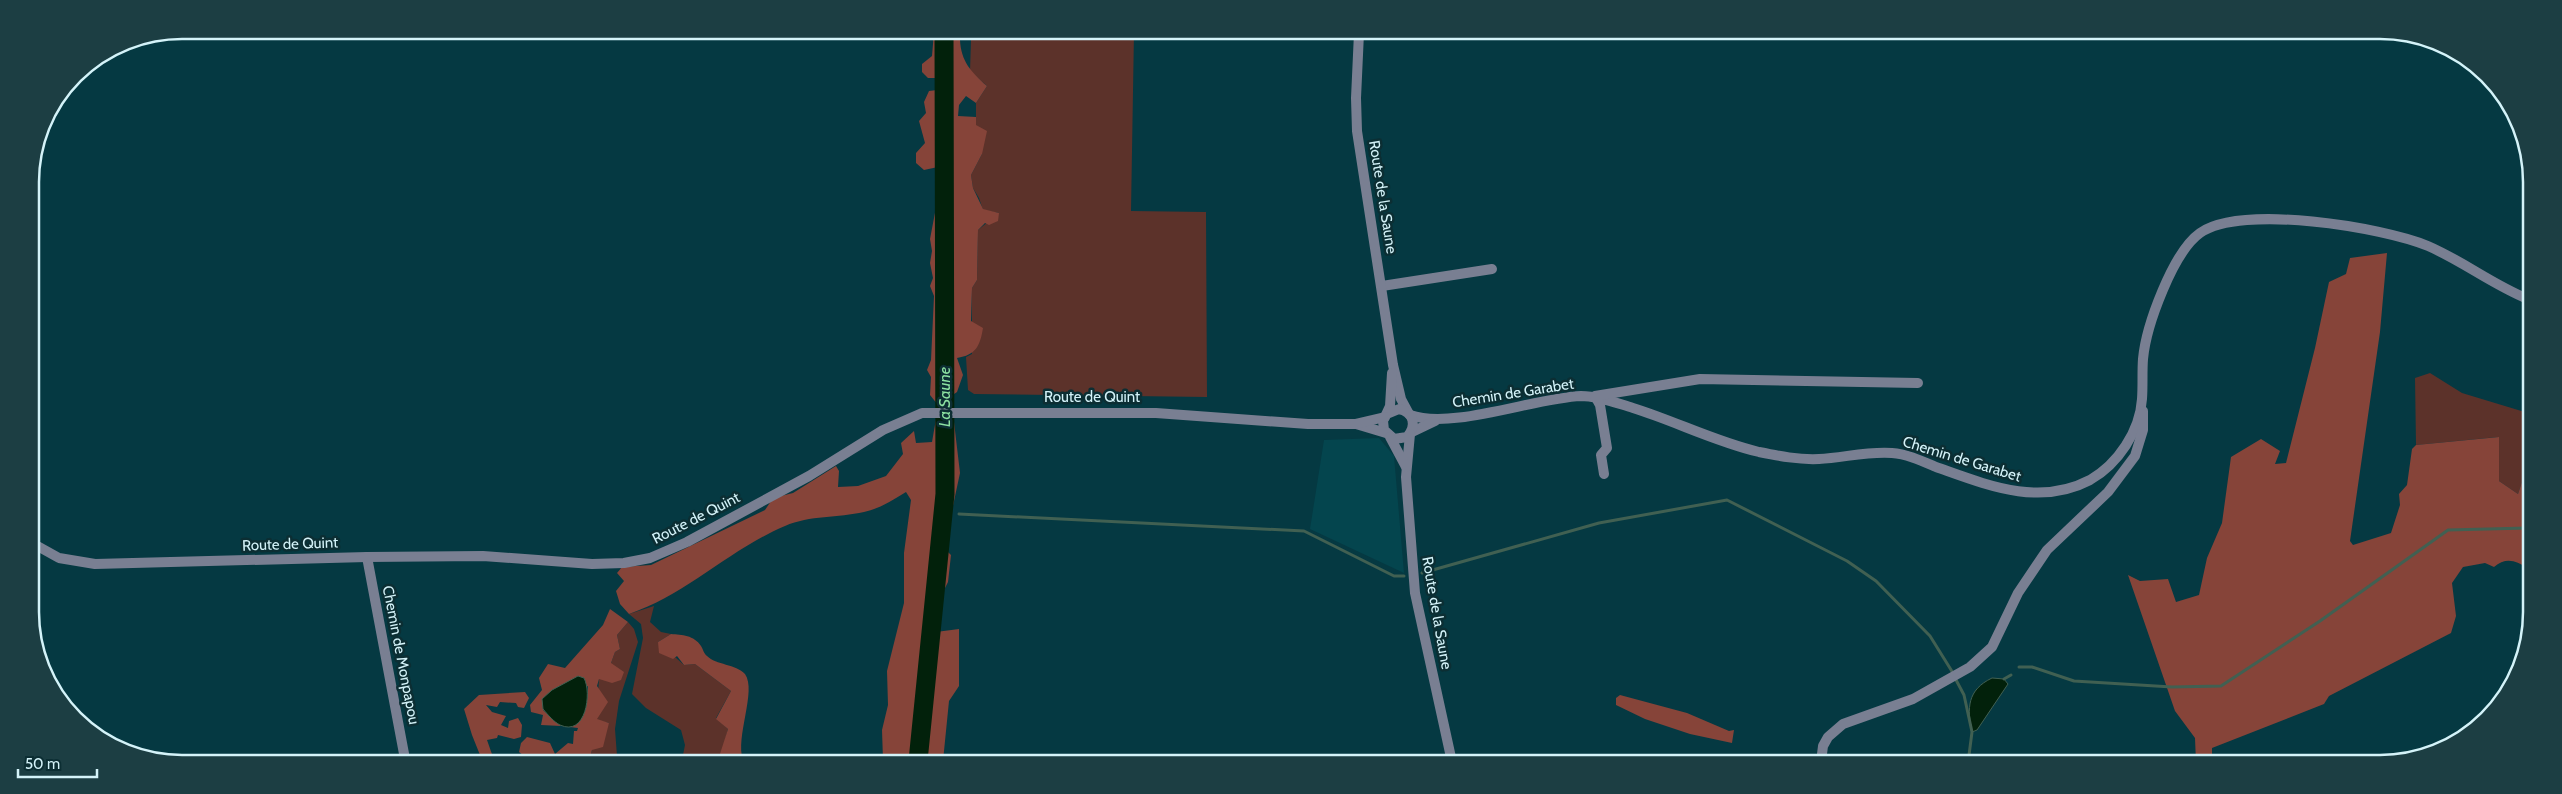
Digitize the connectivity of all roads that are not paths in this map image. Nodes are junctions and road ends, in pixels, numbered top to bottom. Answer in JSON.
{"nodes":[{"id":1,"x":1359,"y":39,"type":"edge"},
{"id":2,"x":1492,"y":269,"type":"dead end"},
{"id":3,"x":1382,"y":286,"type":"junction"},
{"id":4,"x":2523,"y":297,"type":"edge"},
{"id":5,"x":1393,"y":365,"type":"junction"},
{"id":6,"x":1918,"y":383,"type":"dead end"},
{"id":7,"x":1595,"y":396,"type":"junction"},
{"id":8,"x":2142,"y":402,"type":"junction"},
{"id":9,"x":1409,"y":414,"type":"junction"},
{"id":10,"x":1386,"y":415,"type":"junction"},
{"id":11,"x":1436,"y":420,"type":"junction"},
{"id":12,"x":1355,"y":424,"type":"junction"},
{"id":13,"x":1411,"y":433,"type":"junction"},
{"id":14,"x":1388,"y":435,"type":"junction"},
{"id":15,"x":1406,"y":467,"type":"junction"},
{"id":16,"x":1604,"y":474,"type":"dead end"},
{"id":17,"x":39,"y":547,"type":"edge"},
{"id":18,"x":368,"y":557,"type":"junction"},
{"id":19,"x":404,"y":755,"type":"edge"},
{"id":20,"x":1450,"y":755,"type":"edge"},
{"id":21,"x":1822,"y":755,"type":"edge"}],
"edges":[{"from":1,"to":3,"type":"street","name":"Route de la Saune"},
{"from":2,"to":3,"type":"street"},
{"from":3,"to":5,"type":"street","name":"Route de la Saune"},
{"from":4,"to":8,"type":"street","name":"Chemin de Garabet"},
{"from":5,"to":9,"type":"street","name":"Route de la Saune"},
{"from":5,"to":10,"type":"street","name":"Route de la Saune"},
{"from":6,"to":7,"type":"street","name":"Chemin de Garabet"},
{"from":7,"to":8,"type":"street","name":"Chemin de Garabet"},
{"from":7,"to":11,"type":"street","name":"Chemin de Garabet"},
{"from":7,"to":16,"type":"street"},
{"from":8,"to":21,"type":"street"},
{"from":9,"to":10,"type":"street"},
{"from":9,"to":11,"type":"street","name":"Chemin de Garabet"},
{"from":9,"to":13,"type":"street"},
{"from":10,"to":12,"type":"street","name":"Route de Quint"},
{"from":10,"to":14,"type":"street"},
{"from":11,"to":13,"type":"street","name":"Chemin de Garabet"},
{"from":12,"to":14,"type":"street","name":"Route de Quint"},
{"from":12,"to":18,"type":"street","name":"Route de Quint"},
{"from":13,"to":14,"type":"street"},
{"from":13,"to":15,"type":"street","name":"Route de la Saune"},
{"from":14,"to":15,"type":"street","name":"Route de la Saune"},
{"from":15,"to":20,"type":"street","name":"Route de la Saune"},
{"from":17,"to":18,"type":"street","name":"Route de Quint"},
{"from":18,"to":19,"type":"street","name":"Chemin de Monpapou"}]}
